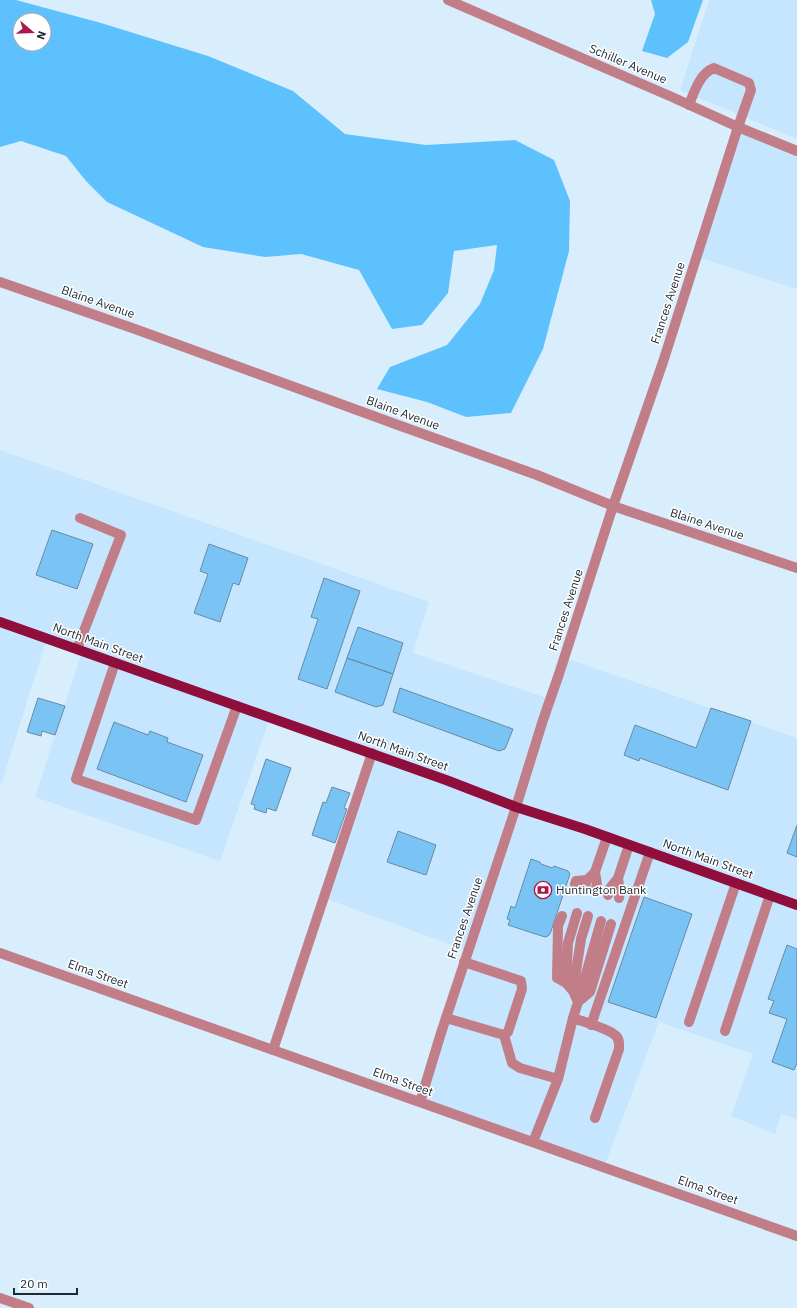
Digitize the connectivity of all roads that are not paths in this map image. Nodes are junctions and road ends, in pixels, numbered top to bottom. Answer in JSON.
{"nodes":[{"id":1,"x":448,"y":0,"type":"edge"},
{"id":2,"x":689,"y":105,"type":"junction"},
{"id":3,"x":738,"y":127,"type":"junction"},
{"id":4,"x":797,"y":151,"type":"edge"},
{"id":5,"x":0,"y":282,"type":"edge"},
{"id":6,"x":614,"y":506,"type":"junction"},
{"id":7,"x":80,"y":518,"type":"dead end"},
{"id":8,"x":797,"y":568,"type":"edge"},
{"id":9,"x":0,"y":622,"type":"edge"},
{"id":10,"x":77,"y":649,"type":"junction"},
{"id":11,"x":115,"y":663,"type":"junction"},
{"id":12,"x":237,"y":706,"type":"junction"},
{"id":13,"x":372,"y":753,"type":"junction"},
{"id":14,"x":516,"y":807,"type":"junction"},
{"id":15,"x":607,"y":837,"type":"junction"},
{"id":16,"x":629,"y":845,"type":"junction"},
{"id":17,"x":650,"y":852,"type":"junction"},
{"id":18,"x":595,"y":872,"type":"junction"},
{"id":19,"x":618,"y":878,"type":"junction"},
{"id":20,"x":736,"y":883,"type":"junction"},
{"id":21,"x":575,"y":884,"type":"dead end"},
{"id":22,"x":595,"y":891,"type":"dead end"},
{"id":23,"x":608,"y":895,"type":"dead end"},
{"id":24,"x":770,"y":896,"type":"junction"},
{"id":25,"x":619,"y":898,"type":"dead end"},
{"id":26,"x":797,"y":905,"type":"edge"},
{"id":27,"x":577,"y":913,"type":"dead end"},
{"id":28,"x":562,"y":916,"type":"dead end"},
{"id":29,"x":588,"y":916,"type":"dead end"},
{"id":30,"x":601,"y":921,"type":"dead end"},
{"id":31,"x":611,"y":924,"type":"dead end"},
{"id":32,"x":0,"y":953,"type":"edge"},
{"id":33,"x":464,"y":962,"type":"junction"},
{"id":34,"x":566,"y":984,"type":"junction"},
{"id":35,"x":573,"y":991,"type":"junction"},
{"id":36,"x":578,"y":1002,"type":"junction"},
{"id":37,"x":446,"y":1018,"type":"junction"},
{"id":38,"x":573,"y":1018,"type":"junction"},
{"id":39,"x":688,"y":1022,"type":"dead end"},
{"id":40,"x":591,"y":1024,"type":"junction"},
{"id":41,"x":725,"y":1031,"type":"dead end"},
{"id":42,"x":504,"y":1035,"type":"junction"},
{"id":43,"x":273,"y":1050,"type":"junction"},
{"id":44,"x":558,"y":1079,"type":"junction"},
{"id":45,"x":420,"y":1102,"type":"junction"},
{"id":46,"x":595,"y":1118,"type":"dead end"},
{"id":47,"x":533,"y":1142,"type":"junction"},
{"id":48,"x":797,"y":1236,"type":"edge"},
{"id":49,"x":0,"y":1298,"type":"edge"},
{"id":50,"x":29,"y":1308,"type":"edge"}],
"edges":[{"from":1,"to":2,"type":"street","name":"Schiller Avenue"},
{"from":2,"to":3,"type":"street","name":"Schiller Avenue"},
{"from":2,"to":3,"type":"street","name":"Frances Avenue"},
{"from":3,"to":4,"type":"street","name":"Schiller Avenue"},
{"from":3,"to":6,"type":"street","name":"Frances Avenue"},
{"from":5,"to":6,"type":"street","name":"Blaine Avenue"},
{"from":6,"to":8,"type":"street","name":"Blaine Avenue"},
{"from":6,"to":14,"type":"street","name":"Frances Avenue"},
{"from":7,"to":10,"type":"street"},
{"from":9,"to":10,"type":"main road","name":"North Main Street"},
{"from":10,"to":11,"type":"main road","name":"North Main Street"},
{"from":11,"to":12,"type":"main road","name":"North Main Street"},
{"from":11,"to":12,"type":"street"},
{"from":12,"to":13,"type":"main road","name":"North Main Street"},
{"from":13,"to":14,"type":"main road","name":"North Main Street"},
{"from":13,"to":43,"type":"street"},
{"from":14,"to":15,"type":"main road","name":"North Main Street"},
{"from":14,"to":33,"type":"street","name":"Frances Avenue"},
{"from":15,"to":16,"type":"main road","name":"North Main Street"},
{"from":15,"to":18,"type":"street"},
{"from":16,"to":17,"type":"main road","name":"North Main Street"},
{"from":16,"to":19,"type":"street"},
{"from":17,"to":20,"type":"main road","name":"North Main Street"},
{"from":17,"to":40,"type":"street"},
{"from":18,"to":21,"type":"street"},
{"from":18,"to":22,"type":"street"},
{"from":19,"to":23,"type":"street"},
{"from":19,"to":25,"type":"street"},
{"from":20,"to":24,"type":"main road","name":"North Main Street"},
{"from":20,"to":39,"type":"street"},
{"from":24,"to":26,"type":"main road","name":"North Main Street"},
{"from":24,"to":41,"type":"street"},
{"from":27,"to":34,"type":"street"},
{"from":28,"to":34,"type":"street"},
{"from":29,"to":35,"type":"street"},
{"from":30,"to":36,"type":"street"},
{"from":31,"to":36,"type":"street"},
{"from":32,"to":43,"type":"street","name":"Elma Street"},
{"from":33,"to":37,"type":"street","name":"Frances Avenue"},
{"from":33,"to":42,"type":"street"},
{"from":34,"to":35,"type":"street"},
{"from":35,"to":36,"type":"street"},
{"from":36,"to":38,"type":"street"},
{"from":37,"to":42,"type":"street"},
{"from":37,"to":45,"type":"street","name":"Frances Avenue"},
{"from":38,"to":40,"type":"street"},
{"from":38,"to":44,"type":"street"},
{"from":40,"to":46,"type":"street"},
{"from":42,"to":44,"type":"street"},
{"from":43,"to":45,"type":"street","name":"Elma Street"},
{"from":44,"to":47,"type":"street"},
{"from":45,"to":47,"type":"street","name":"Elma Street"},
{"from":47,"to":48,"type":"street","name":"Elma Street"},
{"from":49,"to":50,"type":"street"}]}
